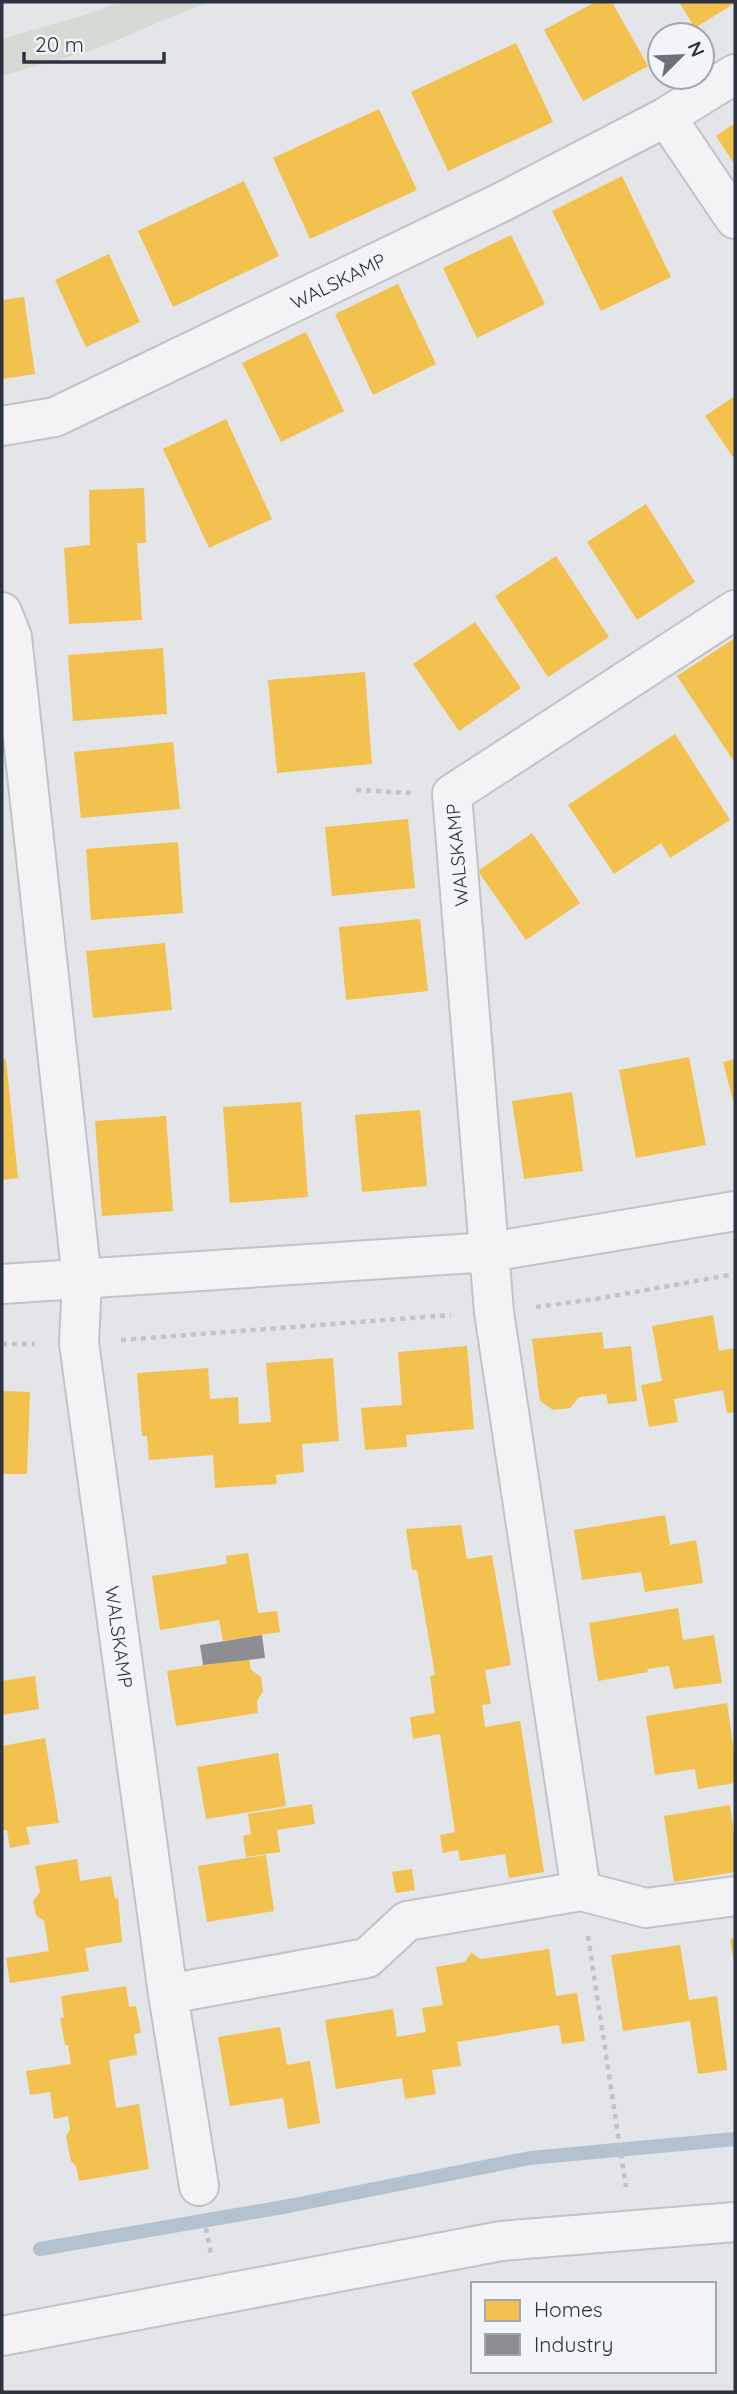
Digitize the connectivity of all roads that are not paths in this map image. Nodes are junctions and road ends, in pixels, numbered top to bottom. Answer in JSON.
{"nodes":[{"id":1,"x":735,"y":74,"type":"edge"},
{"id":2,"x":666,"y":117,"type":"junction"},
{"id":3,"x":735,"y":219,"type":"edge"},
{"id":4,"x":2,"y":426,"type":"edge"},
{"id":5,"x":735,"y":610,"type":"edge"},
{"id":6,"x":2,"y":612,"type":"edge"},
{"id":7,"x":735,"y":1211,"type":"edge"},
{"id":8,"x":490,"y":1252,"type":"junction"},
{"id":9,"x":82,"y":1280,"type":"junction"},
{"id":10,"x":2,"y":1284,"type":"edge"},
{"id":11,"x":582,"y":1891,"type":"junction"},
{"id":12,"x":735,"y":1896,"type":"edge"},
{"id":13,"x":168,"y":1994,"type":"junction"},
{"id":14,"x":199,"y":2186,"type":"dead end"},
{"id":15,"x":735,"y":2222,"type":"edge"},
{"id":16,"x":2,"y":2336,"type":"edge"}],
"edges":[{"from":1,"to":2,"type":"street","name":"WALSKAMP"},
{"from":2,"to":3,"type":"street"},
{"from":2,"to":4,"type":"street","name":"WALSKAMP"},
{"from":5,"to":8,"type":"street","name":"WALSKAMP"},
{"from":6,"to":9,"type":"street","name":"WALSKAMP"},
{"from":7,"to":8,"type":"street"},
{"from":8,"to":9,"type":"street"},
{"from":8,"to":11,"type":"street","name":"WALSKAMP"},
{"from":9,"to":10,"type":"street"},
{"from":9,"to":13,"type":"street","name":"WALSKAMP"},
{"from":11,"to":12,"type":"street"},
{"from":11,"to":13,"type":"street"},
{"from":13,"to":14,"type":"street","name":"WALSKAMP"},
{"from":15,"to":16,"type":"street"}]}
